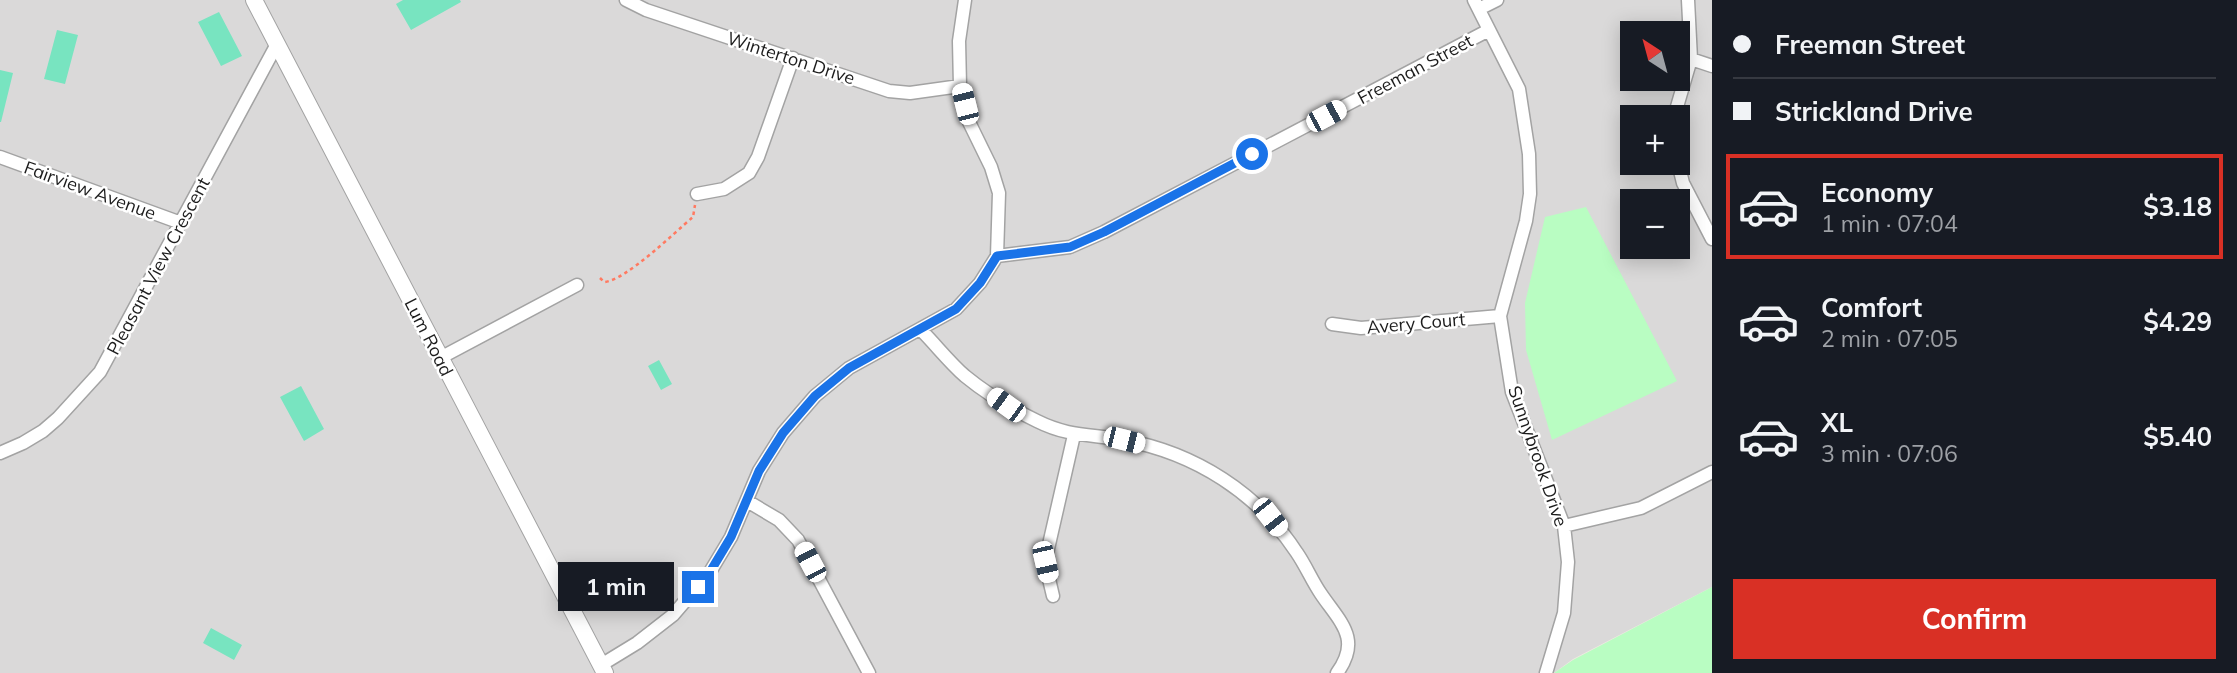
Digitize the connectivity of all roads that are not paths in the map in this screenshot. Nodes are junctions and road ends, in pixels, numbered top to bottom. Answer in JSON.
{"nodes":[{"id":1,"x":254,"y":0,"type":"edge"},
{"id":2,"x":626,"y":0,"type":"edge"},
{"id":3,"x":965,"y":0,"type":"edge"},
{"id":4,"x":1497,"y":0,"type":"edge"},
{"id":5,"x":1688,"y":0,"type":"edge"},
{"id":6,"x":1477,"y":5,"type":"edge"},
{"id":7,"x":1489,"y":30,"type":"junction"},
{"id":8,"x":277,"y":44,"type":"junction"},
{"id":9,"x":793,"y":58,"type":"junction"},
{"id":10,"x":1691,"y":59,"type":"junction"},
{"id":11,"x":1712,"y":66,"type":"edge"},
{"id":12,"x":960,"y":86,"type":"junction"},
{"id":13,"x":1678,"y":105,"type":"edge"},
{"id":14,"x":0,"y":158,"type":"edge"},
{"id":15,"x":1681,"y":175,"type":"edge"},
{"id":16,"x":697,"y":194,"type":"road end"},
{"id":17,"x":181,"y":223,"type":"junction"},
{"id":18,"x":1712,"y":239,"type":"edge"},
{"id":19,"x":997,"y":256,"type":"junction"},
{"id":20,"x":577,"y":285,"type":"dead end"},
{"id":21,"x":1500,"y":316,"type":"junction"},
{"id":22,"x":1332,"y":324,"type":"dead end"},
{"id":23,"x":922,"y":330,"type":"junction"},
{"id":24,"x":440,"y":358,"type":"junction"},
{"id":25,"x":1074,"y":435,"type":"junction"},
{"id":26,"x":0,"y":453,"type":"edge"},
{"id":27,"x":1712,"y":471,"type":"edge"},
{"id":28,"x":747,"y":501,"type":"junction"},
{"id":29,"x":1564,"y":526,"type":"junction"},
{"id":30,"x":1053,"y":597,"type":"dead end"},
{"id":31,"x":603,"y":669,"type":"edge"},
{"id":32,"x":869,"y":673,"type":"edge"},
{"id":33,"x":1338,"y":673,"type":"edge"},
{"id":34,"x":1546,"y":673,"type":"edge"}],
"edges":[{"from":1,"to":8,"type":"street","name":"Lum Road"},
{"from":2,"to":9,"type":"street","name":"Winterton Drive"},
{"from":3,"to":12,"type":"street"},
{"from":4,"to":6,"type":"street"},
{"from":5,"to":10,"type":"street"},
{"from":6,"to":7,"type":"street","name":"Sunnybrook Drive"},
{"from":7,"to":19,"type":"street","name":"Freeman Street"},
{"from":7,"to":21,"type":"street","name":"Sunnybrook Drive"},
{"from":8,"to":17,"type":"street","name":"Pleasant View Crescent"},
{"from":8,"to":24,"type":"street","name":"Lum Road"},
{"from":9,"to":12,"type":"street","name":"Winterton Drive"},
{"from":9,"to":16,"type":"street"},
{"from":10,"to":11,"type":"street"},
{"from":10,"to":13,"type":"street"},
{"from":12,"to":19,"type":"street"},
{"from":14,"to":17,"type":"street","name":"Fairview Avenue"},
{"from":15,"to":18,"type":"street"},
{"from":17,"to":26,"type":"street","name":"Pleasant View Crescent"},
{"from":19,"to":23,"type":"street"},
{"from":20,"to":24,"type":"street"},
{"from":21,"to":22,"type":"street","name":"Avery Court"},
{"from":21,"to":29,"type":"street","name":"Sunnybrook Drive"},
{"from":23,"to":25,"type":"street"},
{"from":23,"to":28,"type":"street"},
{"from":24,"to":31,"type":"street","name":"Lum Road"},
{"from":25,"to":30,"type":"street"},
{"from":25,"to":33,"type":"street"},
{"from":27,"to":29,"type":"street"},
{"from":28,"to":31,"type":"street"},
{"from":28,"to":32,"type":"street"},
{"from":29,"to":34,"type":"street","name":"Sunnybrook Drive"}]}
